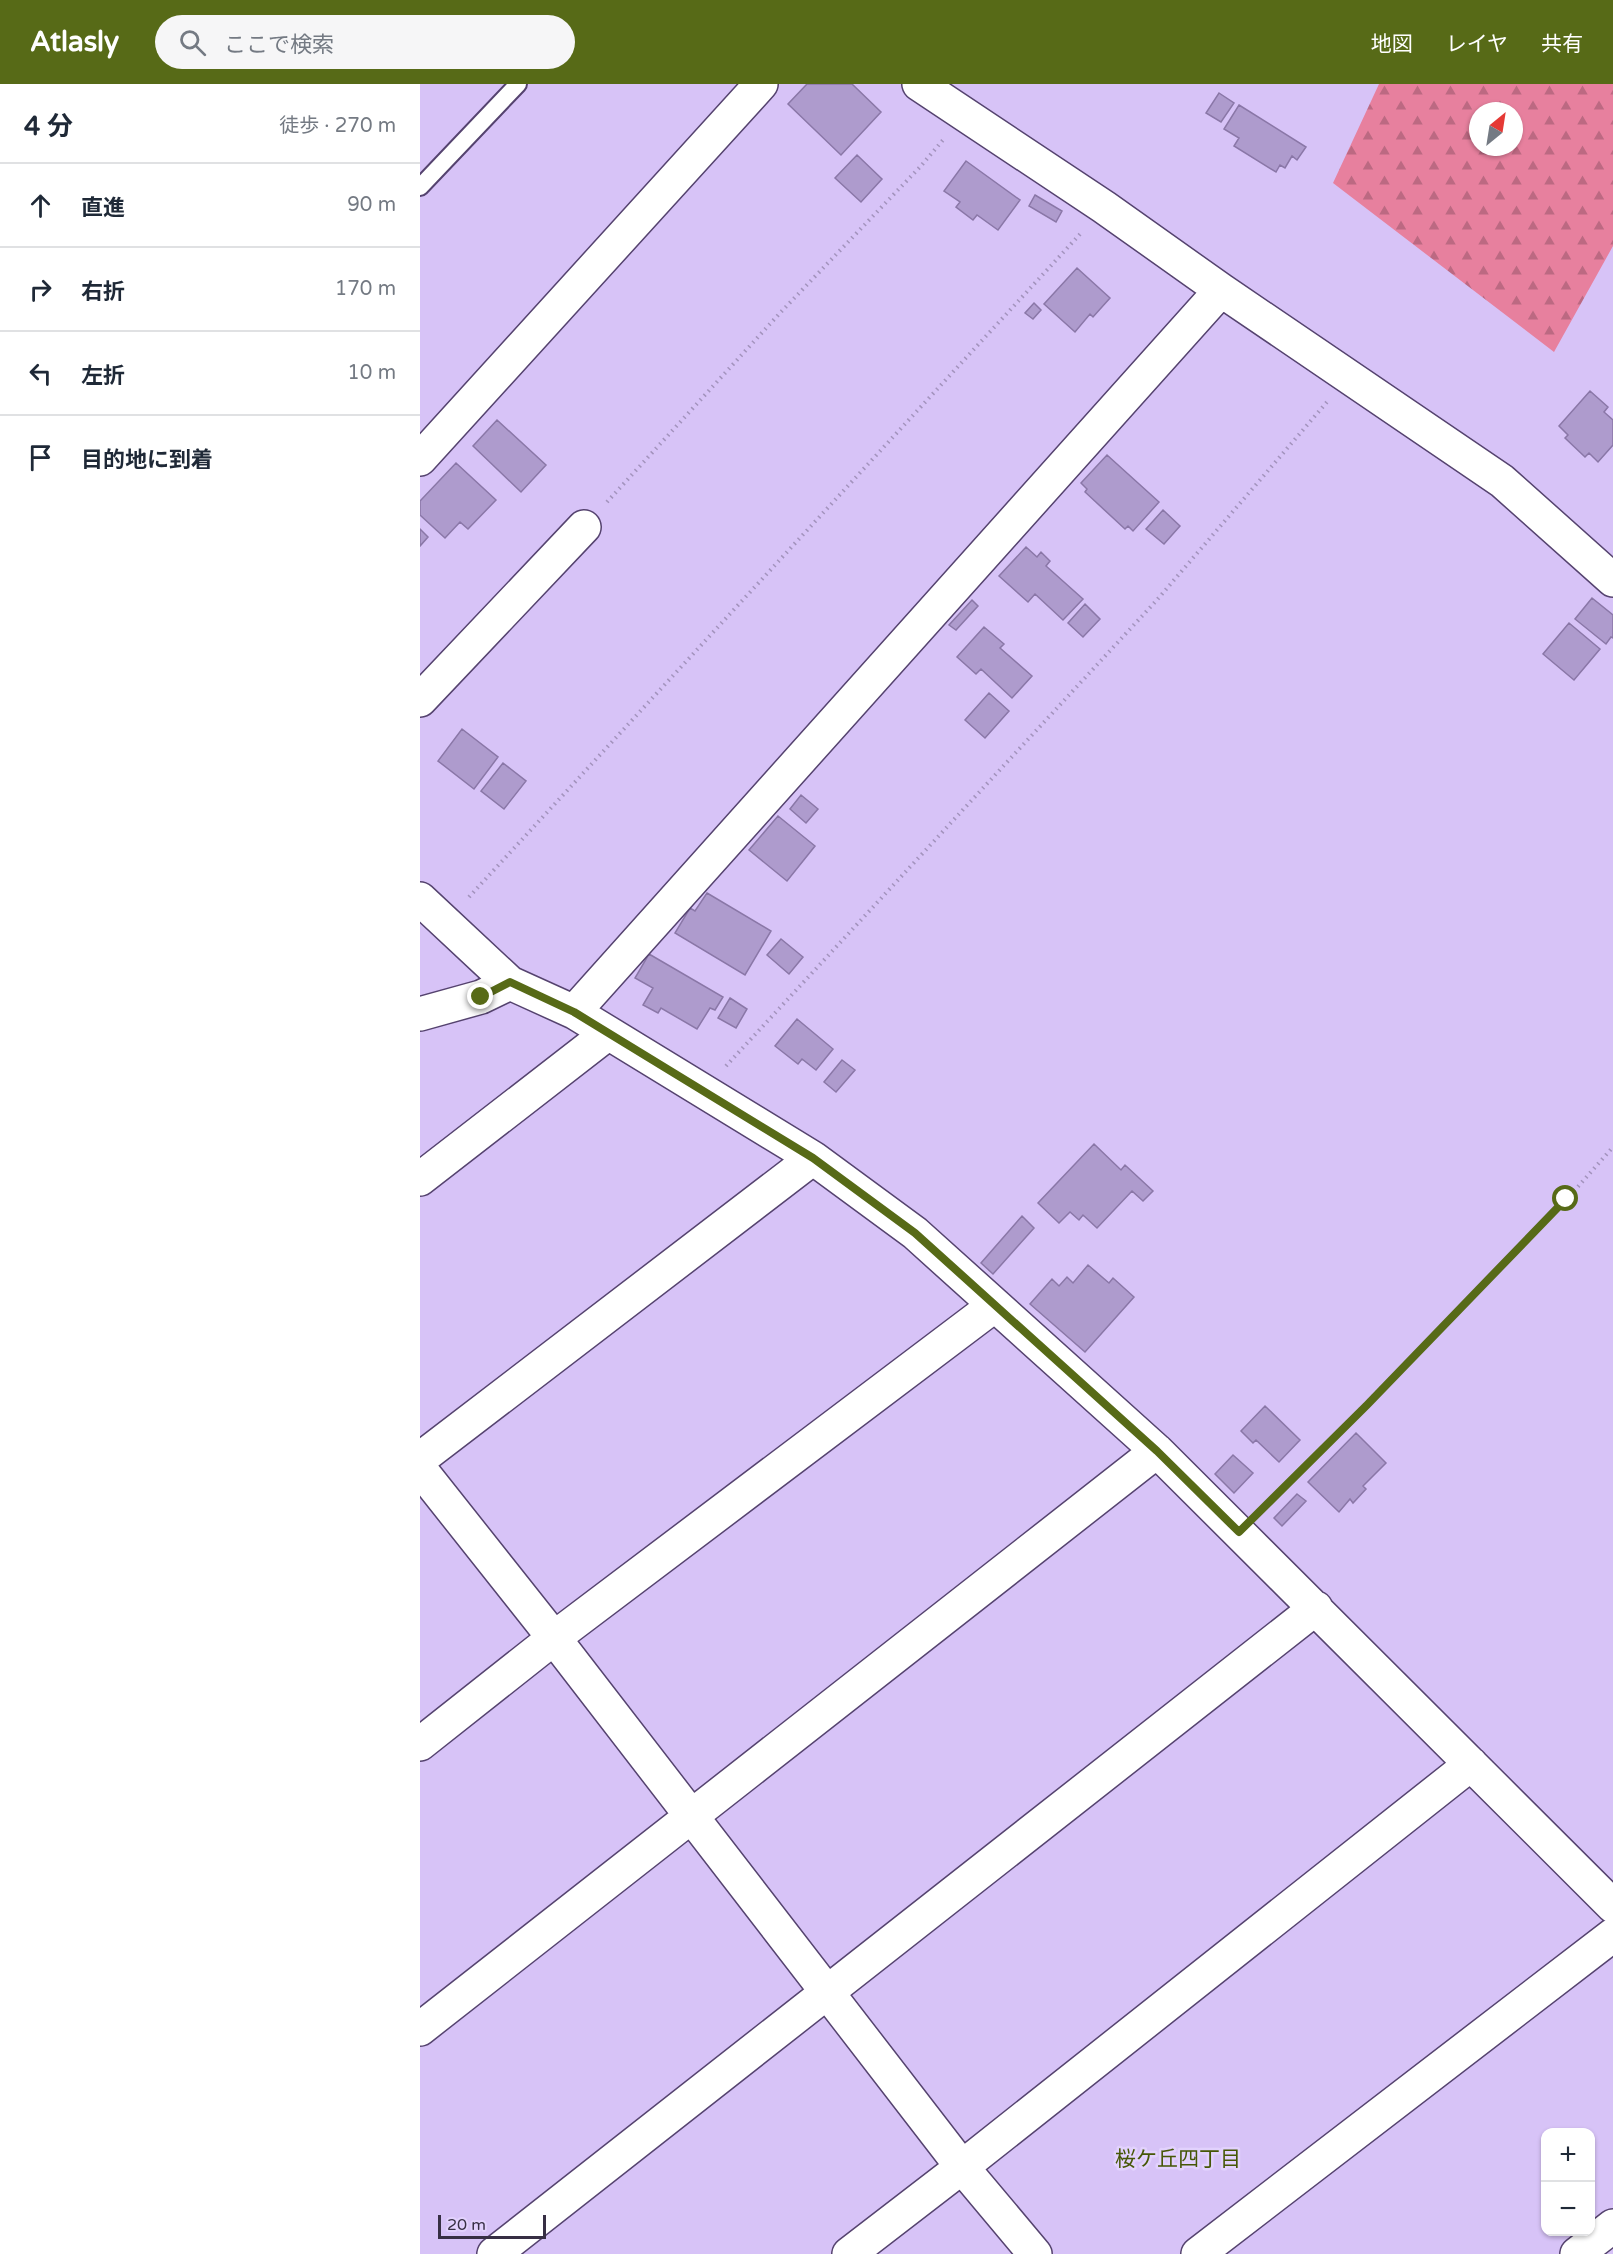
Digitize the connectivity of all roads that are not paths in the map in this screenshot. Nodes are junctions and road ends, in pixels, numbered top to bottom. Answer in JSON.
{"nodes":[{"id":1,"x":518,"y":84,"type":"edge"},
{"id":2,"x":761,"y":84,"type":"edge"},
{"id":3,"x":919,"y":84,"type":"edge"},
{"id":4,"x":420,"y":187,"type":"edge"},
{"id":5,"x":1221,"y":290,"type":"junction"},
{"id":6,"x":420,"y":459,"type":"edge"},
{"id":7,"x":584,"y":527,"type":"road end"},
{"id":8,"x":1613,"y":580,"type":"edge"},
{"id":9,"x":420,"y":700,"type":"edge"},
{"id":10,"x":420,"y":899,"type":"edge"},
{"id":11,"x":510,"y":982,"type":"junction"},
{"id":12,"x":574,"y":1012,"type":"junction"},
{"id":13,"x":420,"y":1014,"type":"edge"},
{"id":14,"x":608,"y":1034,"type":"junction"},
{"id":15,"x":813,"y":1158,"type":"junction"},
{"id":16,"x":420,"y":1179,"type":"edge"},
{"id":17,"x":995,"y":1305,"type":"junction"},
{"id":18,"x":1157,"y":1451,"type":"junction"},
{"id":19,"x":420,"y":1459,"type":"edge"},
{"id":20,"x":420,"y":1469,"type":"edge"},
{"id":21,"x":1316,"y":1608,"type":"junction"},
{"id":22,"x":554,"y":1638,"type":"junction"},
{"id":23,"x":420,"y":1744,"type":"edge"},
{"id":24,"x":1471,"y":1764,"type":"junction"},
{"id":25,"x":692,"y":1817,"type":"junction"},
{"id":26,"x":1613,"y":1906,"type":"edge"},
{"id":27,"x":1613,"y":1935,"type":"edge"},
{"id":28,"x":827,"y":1993,"type":"junction"},
{"id":29,"x":420,"y":2030,"type":"edge"},
{"id":30,"x":962,"y":2168,"type":"junction"},
{"id":31,"x":1612,"y":2247,"type":"edge"},
{"id":32,"x":494,"y":2254,"type":"edge"},
{"id":33,"x":849,"y":2254,"type":"edge"},
{"id":34,"x":1035,"y":2254,"type":"edge"},
{"id":35,"x":1198,"y":2254,"type":"edge"},
{"id":36,"x":1577,"y":2254,"type":"edge"}],
"edges":[{"from":1,"to":4,"type":"lane"},
{"from":2,"to":6,"type":"street"},
{"from":3,"to":5,"type":"street"},
{"from":5,"to":8,"type":"street"},
{"from":5,"to":12,"type":"street"},
{"from":7,"to":9,"type":"street"},
{"from":10,"to":11,"type":"street"},
{"from":11,"to":12,"type":"street"},
{"from":11,"to":13,"type":"street"},
{"from":12,"to":14,"type":"street"},
{"from":14,"to":15,"type":"street"},
{"from":14,"to":16,"type":"street"},
{"from":15,"to":17,"type":"street"},
{"from":15,"to":19,"type":"street"},
{"from":17,"to":18,"type":"street"},
{"from":17,"to":22,"type":"street"},
{"from":18,"to":21,"type":"street"},
{"from":18,"to":25,"type":"street"},
{"from":20,"to":22,"type":"street"},
{"from":21,"to":24,"type":"street"},
{"from":21,"to":28,"type":"street"},
{"from":22,"to":23,"type":"street"},
{"from":22,"to":25,"type":"street"},
{"from":24,"to":26,"type":"street"},
{"from":24,"to":30,"type":"street"},
{"from":25,"to":28,"type":"street"},
{"from":25,"to":29,"type":"street"},
{"from":27,"to":35,"type":"street"},
{"from":28,"to":30,"type":"street"},
{"from":28,"to":32,"type":"street"},
{"from":30,"to":33,"type":"street"},
{"from":30,"to":34,"type":"street"},
{"from":31,"to":36,"type":"street"}]}
